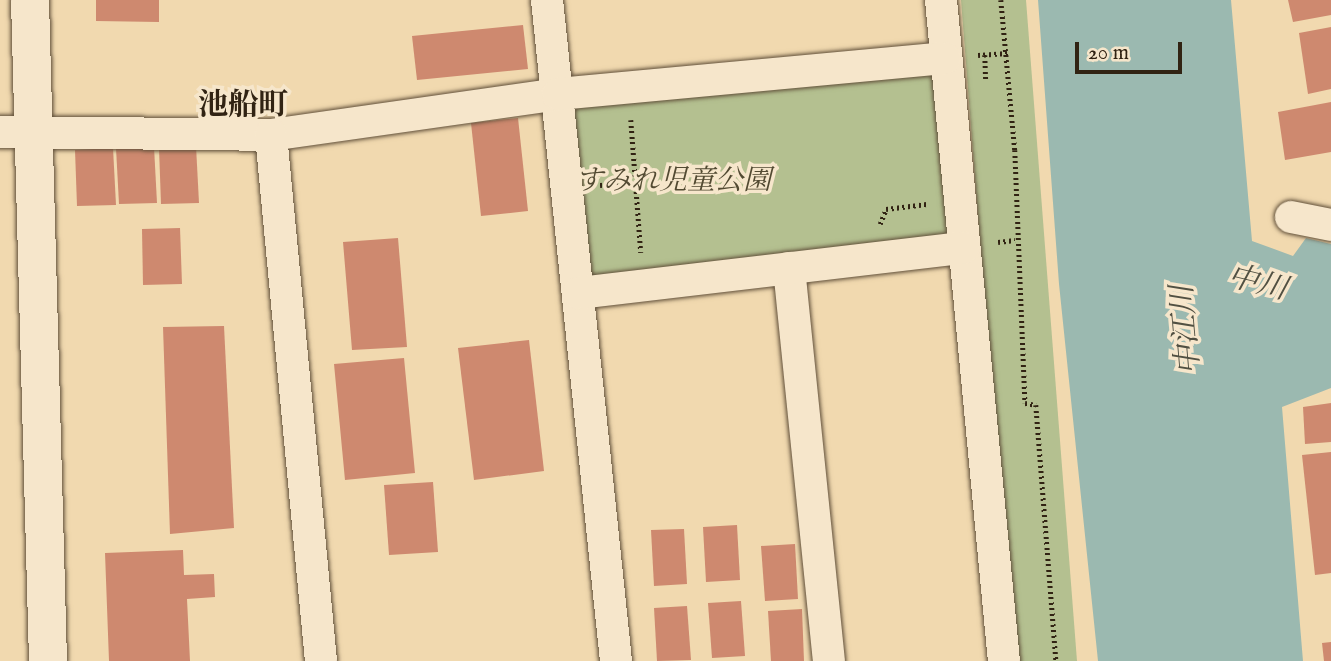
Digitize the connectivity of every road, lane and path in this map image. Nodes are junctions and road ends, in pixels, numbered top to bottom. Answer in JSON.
{"nodes":[{"id":1,"x":30,"y":0,"type":"edge"},
{"id":2,"x":547,"y":0,"type":"edge"},
{"id":3,"x":941,"y":0,"type":"edge"},
{"id":4,"x":1002,"y":0,"type":"edge"},
{"id":5,"x":944,"y":58,"type":"junction"},
{"id":6,"x":558,"y":94,"type":"junction"},
{"id":7,"x":642,"y":119,"type":"dead end"},
{"id":8,"x":19,"y":131,"type":"edge"},
{"id":9,"x":271,"y":135,"type":"junction"},
{"id":10,"x":632,"y":183,"type":"junction"},
{"id":11,"x":596,"y":186,"type":"dead end"},
{"id":12,"x":938,"y":202,"type":"dead end"},
{"id":13,"x":1292,"y":217,"type":"dead end"},
{"id":14,"x":1331,"y":225,"type":"edge"},
{"id":15,"x":876,"y":235,"type":"dead end"},
{"id":16,"x":963,"y":247,"type":"junction"},
{"id":17,"x":642,"y":260,"type":"dead end"},
{"id":18,"x":789,"y":268,"type":"junction"},
{"id":19,"x":579,"y":293,"type":"junction"},
{"id":20,"x":48,"y":661,"type":"edge"},
{"id":21,"x":321,"y":661,"type":"edge"},
{"id":22,"x":616,"y":661,"type":"edge"},
{"id":23,"x":829,"y":661,"type":"edge"},
{"id":24,"x":1004,"y":661,"type":"edge"},
{"id":25,"x":1056,"y":661,"type":"edge"}],
"edges":[{"from":1,"to":8,"type":"street"},
{"from":2,"to":6,"type":"street"},
{"from":3,"to":5,"type":"street"},
{"from":4,"to":25,"type":"path"},
{"from":5,"to":6,"type":"street"},
{"from":5,"to":16,"type":"street"},
{"from":6,"to":9,"type":"street"},
{"from":6,"to":19,"type":"street"},
{"from":7,"to":10,"type":"path"},
{"from":8,"to":9,"type":"street"},
{"from":8,"to":20,"type":"street"},
{"from":9,"to":21,"type":"street"},
{"from":10,"to":11,"type":"path"},
{"from":10,"to":17,"type":"path"},
{"from":12,"to":15,"type":"path"},
{"from":13,"to":14,"type":"street"},
{"from":16,"to":18,"type":"street"},
{"from":16,"to":24,"type":"street"},
{"from":18,"to":19,"type":"street"},
{"from":18,"to":23,"type":"street"},
{"from":19,"to":22,"type":"street"}]}
